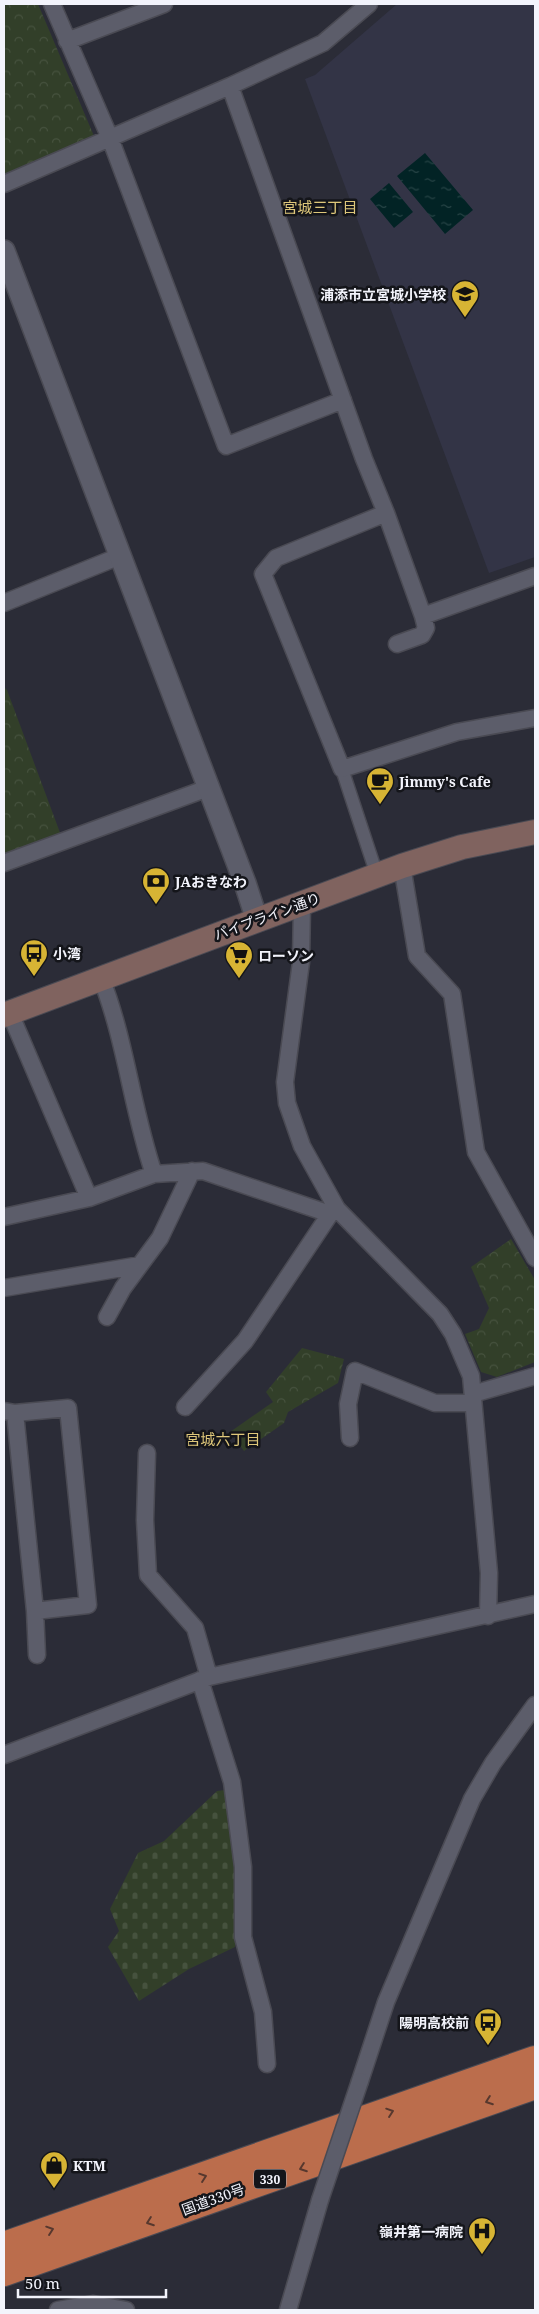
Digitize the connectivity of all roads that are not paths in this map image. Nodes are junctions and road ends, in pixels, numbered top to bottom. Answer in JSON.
{"nodes":[{"id":1,"x":52,"y":4,"type":"edge"},
{"id":2,"x":164,"y":4,"type":"edge"},
{"id":3,"x":369,"y":4,"type":"edge"},
{"id":4,"x":67,"y":41,"type":"junction"},
{"id":5,"x":230,"y":86,"type":"junction"},
{"id":6,"x":110,"y":138,"type":"junction"},
{"id":7,"x":4,"y":184,"type":"edge"},
{"id":8,"x":4,"y":251,"type":"edge"},
{"id":9,"x":343,"y":400,"type":"junction"},
{"id":10,"x":386,"y":512,"type":"junction"},
{"id":11,"x":120,"y":556,"type":"junction"},
{"id":12,"x":535,"y":576,"type":"edge"},
{"id":13,"x":4,"y":603,"type":"edge"},
{"id":14,"x":424,"y":616,"type":"junction"},
{"id":15,"x":397,"y":644,"type":"dead end"},
{"id":16,"x":535,"y":718,"type":"edge"},
{"id":17,"x":342,"y":769,"type":"junction"},
{"id":18,"x":208,"y":788,"type":"junction"},
{"id":19,"x":535,"y":832,"type":"edge"},
{"id":20,"x":4,"y":864,"type":"edge"},
{"id":21,"x":402,"y":866,"type":"junction"},
{"id":22,"x":378,"y":875,"type":"junction"},
{"id":23,"x":302,"y":904,"type":"junction"},
{"id":24,"x":257,"y":920,"type":"junction"},
{"id":25,"x":101,"y":978,"type":"junction"},
{"id":26,"x":7,"y":1014,"type":"edge"},
{"id":27,"x":192,"y":1171,"type":"junction"},
{"id":28,"x":154,"y":1174,"type":"junction"},
{"id":29,"x":89,"y":1198,"type":"junction"},
{"id":30,"x":334,"y":1212,"type":"junction"},
{"id":31,"x":4,"y":1217,"type":"edge"},
{"id":32,"x":535,"y":1258,"type":"edge"},
{"id":33,"x":140,"y":1265,"type":"junction"},
{"id":34,"x":4,"y":1288,"type":"edge"},
{"id":35,"x":107,"y":1317,"type":"dead end"},
{"id":36,"x":535,"y":1376,"type":"edge"},
{"id":37,"x":473,"y":1398,"type":"junction"},
{"id":38,"x":185,"y":1407,"type":"dead end"},
{"id":39,"x":9,"y":1412,"type":"edge"},
{"id":40,"x":350,"y":1438,"type":"dead end"},
{"id":41,"x":147,"y":1452,"type":"dead end"},
{"id":42,"x":535,"y":1604,"type":"edge"},
{"id":43,"x":35,"y":1611,"type":"junction"},
{"id":44,"x":488,"y":1616,"type":"junction"},
{"id":45,"x":37,"y":1655,"type":"dead end"},
{"id":46,"x":205,"y":1679,"type":"junction"},
{"id":47,"x":535,"y":1705,"type":"edge"},
{"id":48,"x":4,"y":1755,"type":"edge"},
{"id":49,"x":535,"y":2060,"type":"edge"},
{"id":50,"x":267,"y":2064,"type":"dead end"},
{"id":51,"x":535,"y":2085,"type":"edge"},
{"id":52,"x":4,"y":2246,"type":"edge"},
{"id":53,"x":4,"y":2272,"type":"edge"},
{"id":54,"x":58,"y":2310,"type":"edge"},
{"id":55,"x":126,"y":2310,"type":"edge"},
{"id":56,"x":288,"y":2310,"type":"edge"}],
"edges":[{"from":1,"to":4,"type":"street"},
{"from":2,"to":4,"type":"street"},
{"from":3,"to":5,"type":"street"},
{"from":4,"to":6,"type":"street"},
{"from":5,"to":6,"type":"street"},
{"from":5,"to":9,"type":"street"},
{"from":6,"to":7,"type":"street"},
{"from":6,"to":9,"type":"street"},
{"from":8,"to":11,"type":"street"},
{"from":9,"to":10,"type":"street"},
{"from":10,"to":14,"type":"street"},
{"from":10,"to":17,"type":"street"},
{"from":11,"to":13,"type":"street"},
{"from":11,"to":18,"type":"street"},
{"from":12,"to":14,"type":"street"},
{"from":14,"to":15,"type":"street"},
{"from":16,"to":17,"type":"street"},
{"from":17,"to":22,"type":"street"},
{"from":18,"to":20,"type":"street"},
{"from":18,"to":24,"type":"street"},
{"from":19,"to":21,"type":"main road","name":"パイプライン通り"},
{"from":21,"to":22,"type":"main road","name":"パイプライン通り"},
{"from":21,"to":32,"type":"street"},
{"from":22,"to":23,"type":"main road","name":"パイプライン通り"},
{"from":23,"to":24,"type":"main road","name":"パイプライン通り"},
{"from":23,"to":30,"type":"street"},
{"from":24,"to":25,"type":"main road","name":"パイプライン通り"},
{"from":25,"to":26,"type":"main road","name":"パイプライン通り"},
{"from":25,"to":28,"type":"street"},
{"from":26,"to":29,"type":"street"},
{"from":27,"to":28,"type":"street"},
{"from":27,"to":30,"type":"street"},
{"from":27,"to":33,"type":"street"},
{"from":28,"to":29,"type":"street"},
{"from":29,"to":31,"type":"street"},
{"from":30,"to":37,"type":"street"},
{"from":30,"to":38,"type":"street"},
{"from":33,"to":34,"type":"street"},
{"from":33,"to":35,"type":"street"},
{"from":36,"to":37,"type":"street"},
{"from":37,"to":40,"type":"street"},
{"from":37,"to":44,"type":"street"},
{"from":39,"to":43,"type":"street"},
{"from":39,"to":43,"type":"street"},
{"from":41,"to":46,"type":"street"},
{"from":42,"to":44,"type":"street"},
{"from":43,"to":45,"type":"street"},
{"from":44,"to":46,"type":"street"},
{"from":46,"to":48,"type":"street"},
{"from":46,"to":50,"type":"street"},
{"from":47,"to":56,"type":"street","bridge":true},
{"from":52,"to":49,"type":"highway","name":"国道330号","number":"330","one_way":true},
{"from":51,"to":53,"type":"highway","name":"国道330号","number":"330","one_way":true},
{"from":54,"to":55,"type":"street"}]}
